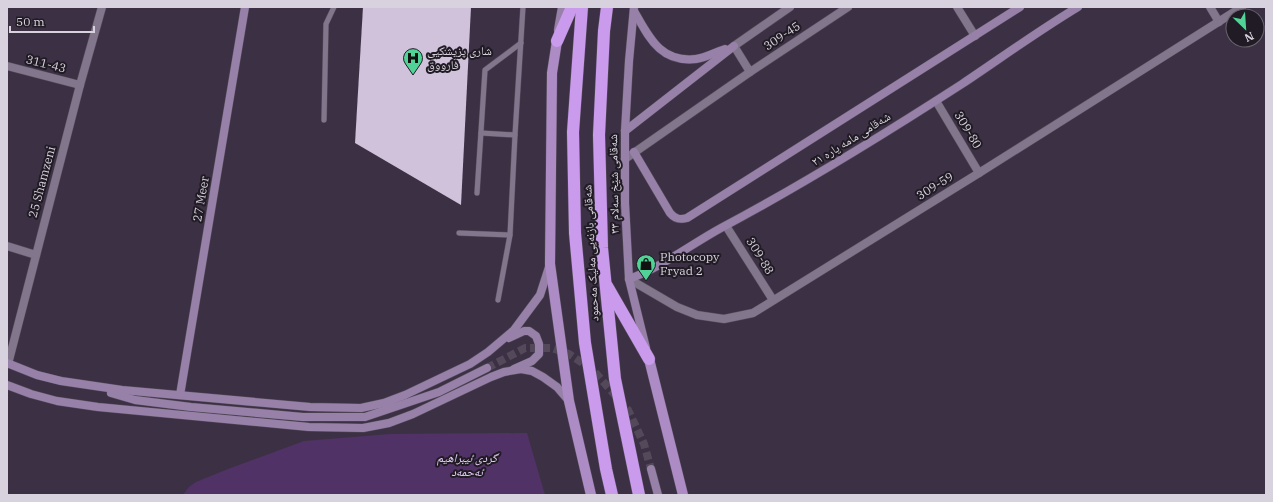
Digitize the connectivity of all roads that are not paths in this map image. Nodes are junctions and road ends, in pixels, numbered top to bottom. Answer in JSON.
{"nodes":[{"id":1,"x":102,"y":7,"type":"edge"},
{"id":2,"x":245,"y":7,"type":"edge"},
{"id":3,"x":334,"y":7,"type":"edge"},
{"id":4,"x":524,"y":7,"type":"edge"},
{"id":5,"x":562,"y":7,"type":"edge"},
{"id":6,"x":572,"y":7,"type":"edge"},
{"id":7,"x":582,"y":7,"type":"edge"},
{"id":8,"x":607,"y":7,"type":"edge"},
{"id":9,"x":790,"y":7,"type":"edge"},
{"id":10,"x":848,"y":7,"type":"edge"},
{"id":11,"x":956,"y":7,"type":"edge"},
{"id":12,"x":1020,"y":7,"type":"edge"},
{"id":13,"x":1078,"y":7,"type":"edge"},
{"id":14,"x":1210,"y":7,"type":"edge"},
{"id":15,"x":1242,"y":7,"type":"edge"},
{"id":16,"x":634,"y":9,"type":"edge"},
{"id":17,"x":1219,"y":22,"type":"junction"},
{"id":18,"x":975,"y":36,"type":"junction"},
{"id":19,"x":557,"y":41,"type":"junction"},
{"id":20,"x":521,"y":43,"type":"junction"},
{"id":21,"x":734,"y":46,"type":"junction"},
{"id":22,"x":7,"y":66,"type":"edge"},
{"id":23,"x":750,"y":72,"type":"junction"},
{"id":24,"x":80,"y":84,"type":"junction"},
{"id":25,"x":936,"y":101,"type":"junction"},
{"id":26,"x":324,"y":120,"type":"dead end"},
{"id":27,"x":625,"y":131,"type":"junction"},
{"id":28,"x":481,"y":133,"type":"junction"},
{"id":29,"x":515,"y":135,"type":"junction"},
{"id":30,"x":634,"y":152,"type":"junction"},
{"id":31,"x":625,"y":159,"type":"junction"},
{"id":32,"x":979,"y":173,"type":"junction"},
{"id":33,"x":477,"y":193,"type":"dead end"},
{"id":34,"x":726,"y":226,"type":"junction"},
{"id":35,"x":459,"y":233,"type":"dead end"},
{"id":36,"x":510,"y":235,"type":"junction"},
{"id":37,"x":7,"y":246,"type":"edge"},
{"id":38,"x":36,"y":255,"type":"junction"},
{"id":39,"x":550,"y":264,"type":"junction"},
{"id":40,"x":629,"y":279,"type":"junction"},
{"id":41,"x":605,"y":282,"type":"junction"},
{"id":42,"x":498,"y":300,"type":"dead end"},
{"id":43,"x":773,"y":300,"type":"junction"},
{"id":44,"x":500,"y":343,"type":"junction"},
{"id":45,"x":649,"y":359,"type":"junction"},
{"id":46,"x":7,"y":364,"type":"edge"},
{"id":47,"x":486,"y":368,"type":"tunnel mouth"},
{"id":48,"x":510,"y":371,"type":"junction"},
{"id":49,"x":82,"y":384,"type":"junction"},
{"id":50,"x":7,"y":385,"type":"edge"},
{"id":51,"x":180,"y":396,"type":"junction"},
{"id":52,"x":569,"y":401,"type":"junction"},
{"id":53,"x":651,"y":469,"type":"tunnel mouth"},
{"id":54,"x":591,"y":495,"type":"edge"},
{"id":55,"x":612,"y":495,"type":"edge"},
{"id":56,"x":638,"y":495,"type":"edge"},
{"id":57,"x":658,"y":495,"type":"edge"},
{"id":58,"x":683,"y":495,"type":"edge"}],
"edges":[{"from":1,"to":24,"type":"street","name":"25 Shamzeni"},
{"from":2,"to":51,"type":"main road","name":"27 Meer"},
{"from":3,"to":26,"type":"lane"},
{"from":4,"to":20,"type":"lane"},
{"from":5,"to":19,"type":"main road"},
{"from":6,"to":19,"type":"highway"},
{"from":7,"to":55,"type":"highway","name":"شەقامی بازنەیی مەلیک مەحمود"},
{"from":8,"to":41,"type":"highway","name":"شەقامی بازنەیی مەلیک مەحمود"},
{"from":9,"to":21,"type":"street"},
{"from":10,"to":23,"type":"street","name":"309-45"},
{"from":11,"to":18,"type":"street"},
{"from":12,"to":18,"type":"main road","name":"شەقامی مامە یارە ٢١"},
{"from":13,"to":25,"type":"main road","name":"شەقامی مامە یارە ٢١"},
{"from":14,"to":17,"type":"street"},
{"from":15,"to":17,"type":"street","name":"309-59"},
{"from":16,"to":21,"type":"main road"},
{"from":16,"to":27,"type":"main road","name":"شەقامی شێخ سەلام ٣٣"},
{"from":17,"to":32,"type":"street","name":"309-59"},
{"from":18,"to":30,"type":"main road","name":"شەقامی مامە یارە ٢١"},
{"from":19,"to":39,"type":"main road"},
{"from":20,"to":28,"type":"lane"},
{"from":20,"to":29,"type":"lane"},
{"from":21,"to":23,"type":"street"},
{"from":21,"to":27,"type":"main road"},
{"from":22,"to":24,"type":"street","name":"311-43"},
{"from":23,"to":30,"type":"street","name":"309-45"},
{"from":24,"to":38,"type":"street","name":"25 Shamzeni"},
{"from":25,"to":32,"type":"street","name":"309-80"},
{"from":25,"to":34,"type":"main road","name":"شەقامی مامە یارە ٢١"},
{"from":27,"to":31,"type":"main road","name":"شەقامی شێخ سەلام ٣٣"},
{"from":28,"to":29,"type":"lane"},
{"from":28,"to":33,"type":"lane"},
{"from":29,"to":36,"type":"lane"},
{"from":30,"to":31,"type":"street","name":"309-45"},
{"from":31,"to":40,"type":"main road","name":"شەقامی شێخ سەلام ٣٣"},
{"from":32,"to":43,"type":"street","name":"309-59"},
{"from":34,"to":40,"type":"main road","name":"شەقامی مامە یارە ٢١"},
{"from":34,"to":43,"type":"street","name":"309-88"},
{"from":35,"to":36,"type":"lane"},
{"from":36,"to":42,"type":"lane"},
{"from":37,"to":38,"type":"street"},
{"from":38,"to":46,"type":"street","name":"25 Shamzeni"},
{"from":39,"to":44,"type":"main road"},
{"from":39,"to":52,"type":"main road"},
{"from":40,"to":43,"type":"street","name":"309-59"},
{"from":40,"to":45,"type":"main road","name":"شەقامی شێخ سەلام ٣٣"},
{"from":41,"to":45,"type":"highway"},
{"from":41,"to":56,"type":"highway","name":"شەقامی بازنەیی مەلیک مەحمود"},
{"from":44,"to":48,"type":"main road"},
{"from":44,"to":51,"type":"main road"},
{"from":45,"to":58,"type":"main road"},
{"from":46,"to":49,"type":"main road"},
{"from":47,"to":49,"type":"main road"},
{"from":48,"to":50,"type":"main road"},
{"from":48,"to":52,"type":"main road"},
{"from":49,"to":51,"type":"main road"},
{"from":52,"to":54,"type":"main road"},
{"from":53,"to":57,"type":"main road"}]}
